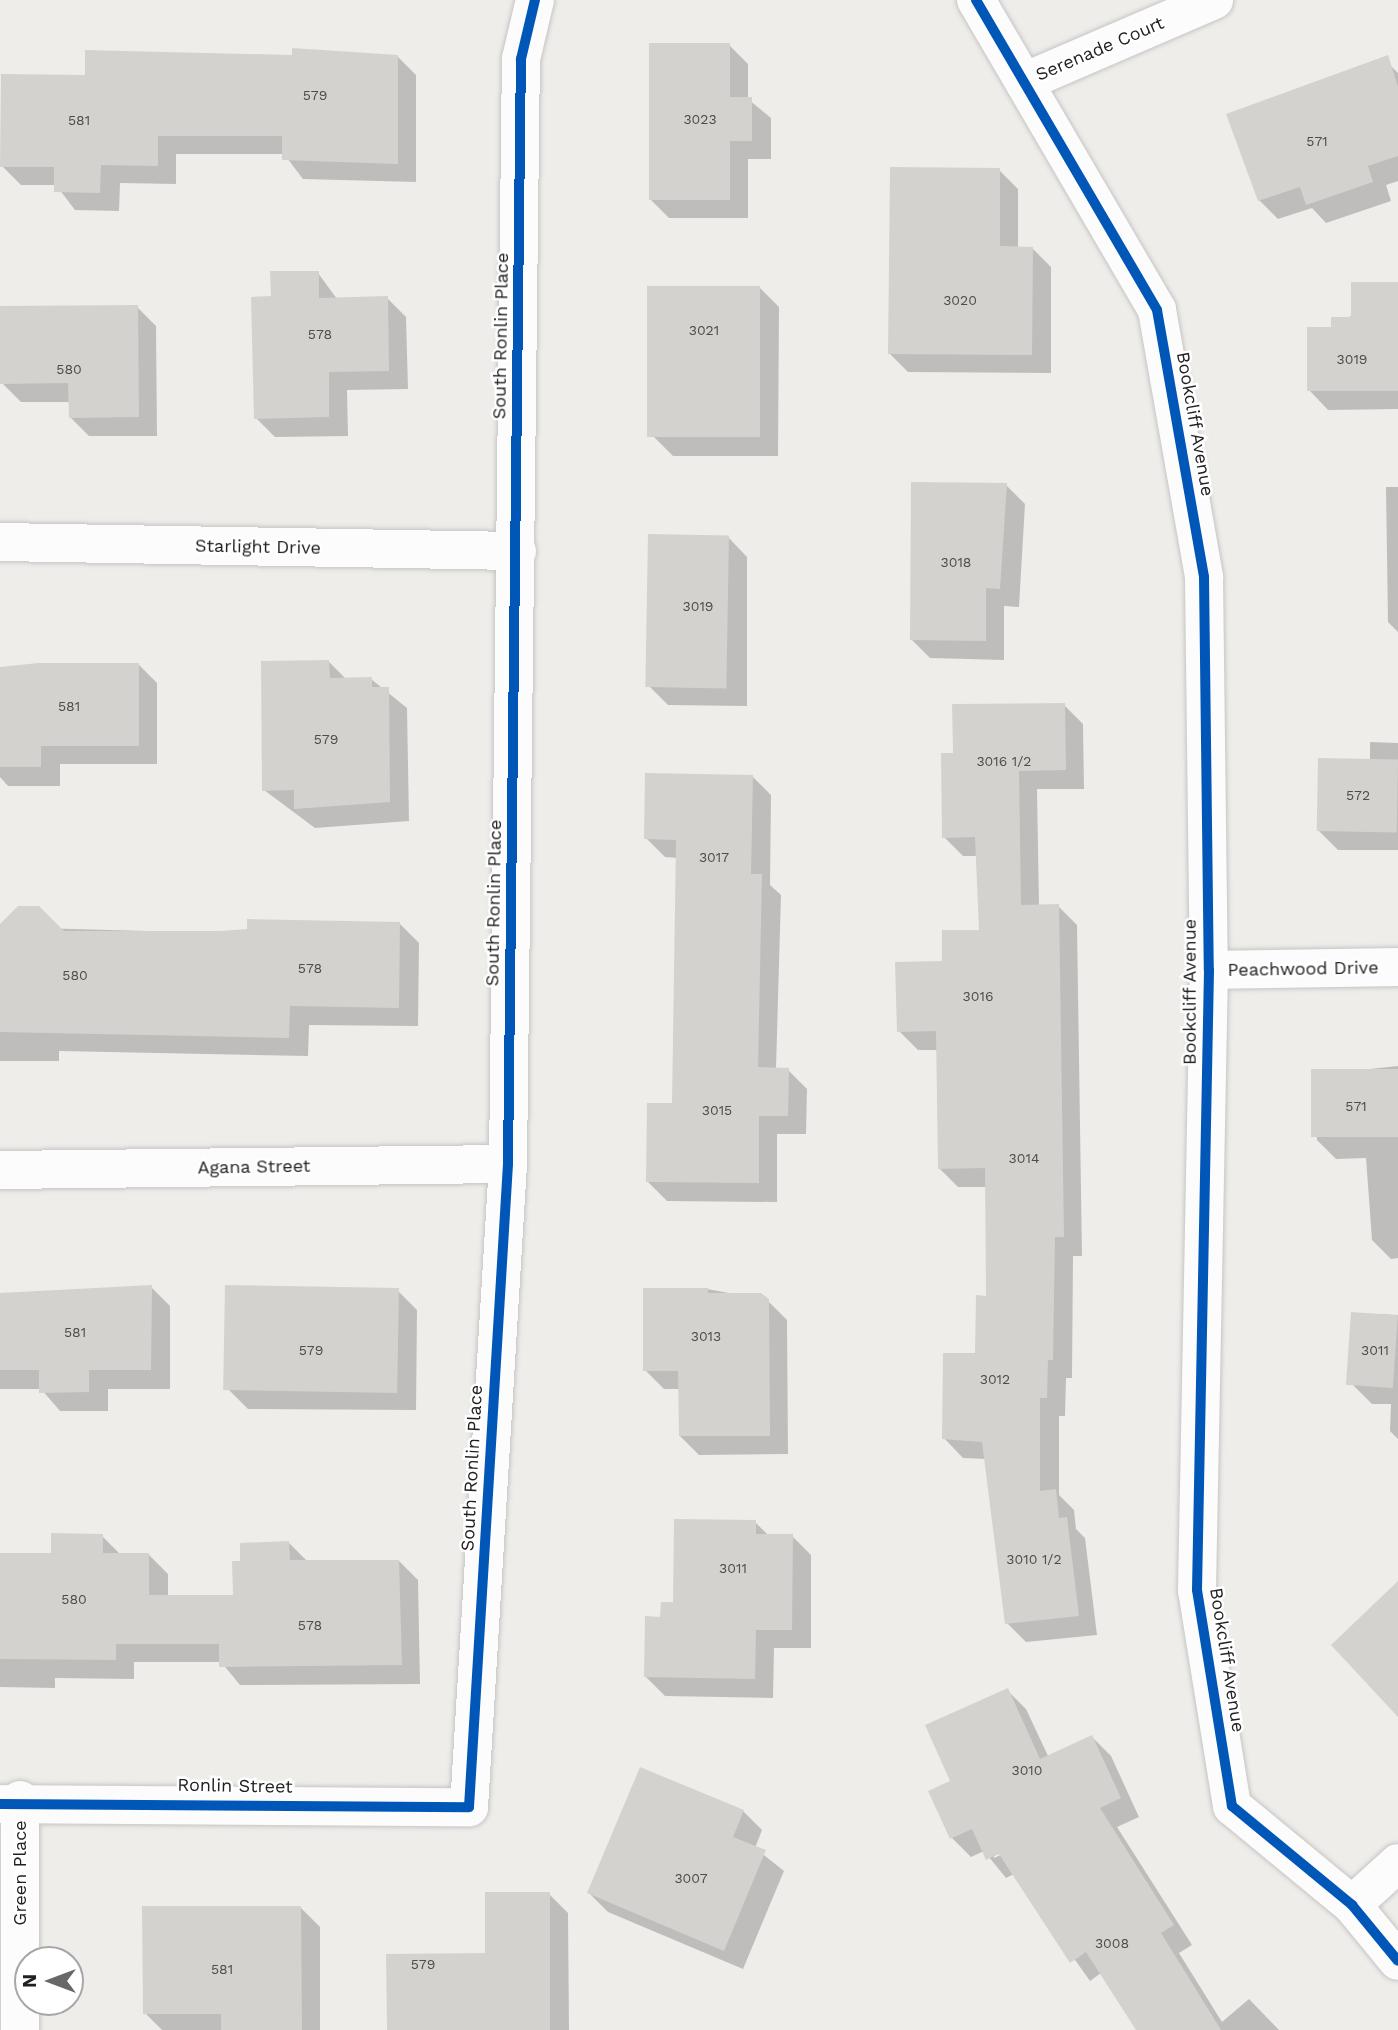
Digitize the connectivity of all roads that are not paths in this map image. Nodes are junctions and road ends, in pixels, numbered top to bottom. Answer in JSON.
{"nodes":[{"id":1,"x":535,"y":0,"type":"edge"},
{"id":2,"x":976,"y":0,"type":"edge"},
{"id":3,"x":1214,"y":0,"type":"edge"},
{"id":4,"x":1024,"y":82,"type":"junction"},
{"id":5,"x":0,"y":542,"type":"edge"},
{"id":6,"x":517,"y":551,"type":"junction"},
{"id":7,"x":1398,"y":968,"type":"edge"},
{"id":8,"x":1209,"y":970,"type":"junction"},
{"id":9,"x":508,"y":1164,"type":"junction"},
{"id":10,"x":0,"y":1170,"type":"edge"},
{"id":11,"x":10,"y":1802,"type":"edge"},
{"id":12,"x":470,"y":1807,"type":"joint"},
{"id":13,"x":1398,"y":1863,"type":"edge"},
{"id":14,"x":1352,"y":1905,"type":"junction"},
{"id":15,"x":1398,"y":1961,"type":"edge"},
{"id":16,"x":20,"y":2030,"type":"edge"}],
"edges":[{"from":1,"to":6,"type":"street","name":"South Ronlin Place"},
{"from":2,"to":4,"type":"street","name":"Bookcliff Avenue"},
{"from":3,"to":4,"type":"street","name":"Serenade Court"},
{"from":4,"to":8,"type":"street","name":"Bookcliff Avenue"},
{"from":5,"to":6,"type":"street","name":"Starlight Drive"},
{"from":6,"to":9,"type":"street","name":"South Ronlin Place"},
{"from":7,"to":8,"type":"street","name":"Peachwood Drive"},
{"from":8,"to":14,"type":"street","name":"Bookcliff Avenue"},
{"from":9,"to":10,"type":"street","name":"Agana Street"},
{"from":9,"to":12,"type":"street","name":"South Ronlin Place"},
{"from":11,"to":12,"type":"street","name":"Ronlin Street"},
{"from":11,"to":16,"type":"street","name":"Green Place"},
{"from":13,"to":14,"type":"street"},
{"from":14,"to":15,"type":"street","name":"Bookcliff Avenue"}]}
